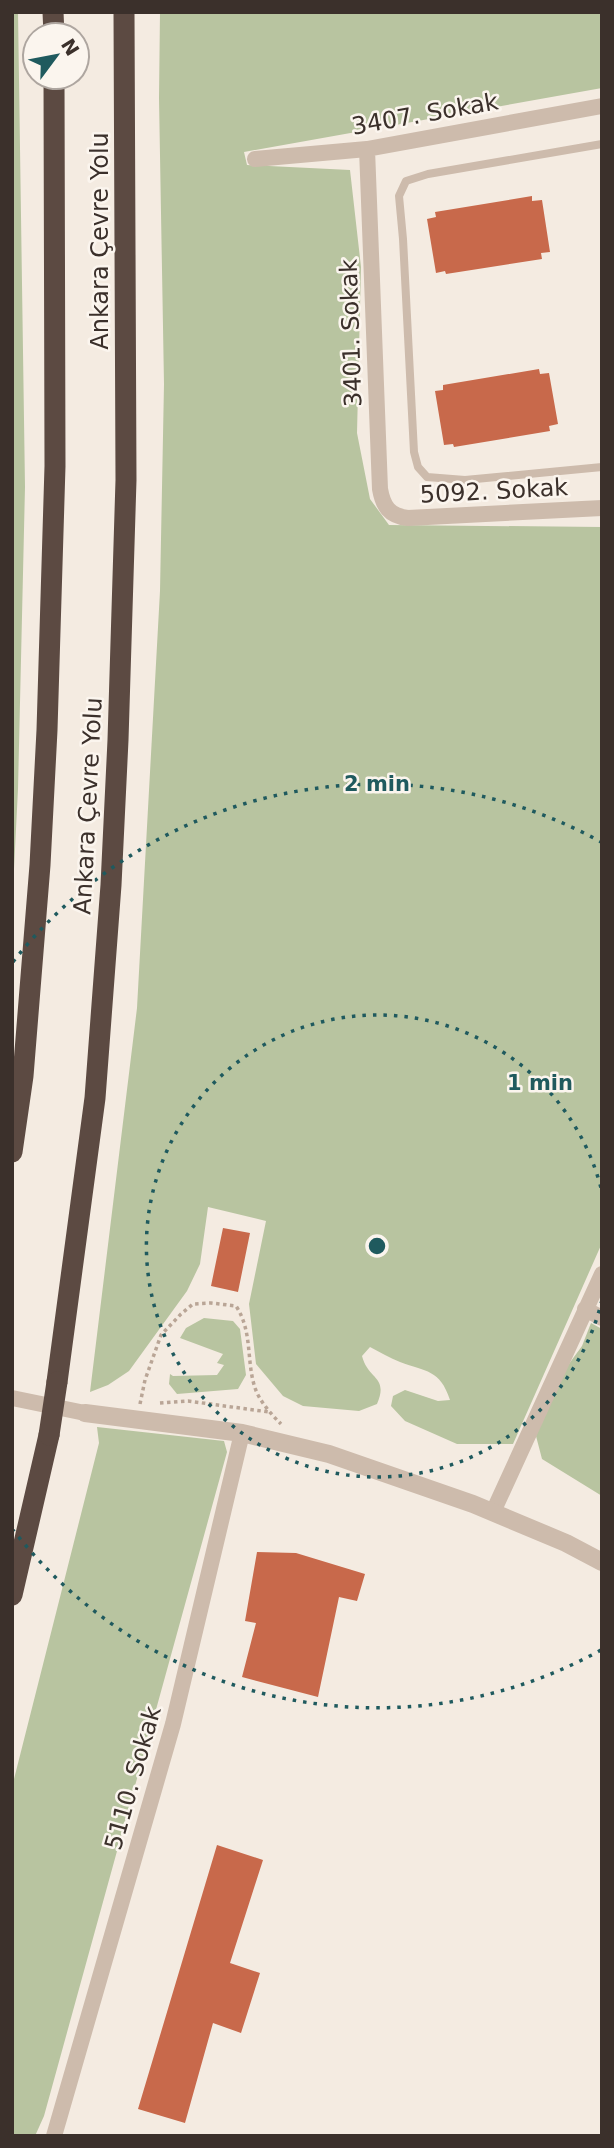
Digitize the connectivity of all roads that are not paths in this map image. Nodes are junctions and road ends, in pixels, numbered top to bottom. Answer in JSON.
{"nodes":[{"id":1,"x":124,"y":12,"type":"edge"},
{"id":2,"x":54,"y":91,"type":"edge"},
{"id":3,"x":602,"y":106,"type":"edge"},
{"id":4,"x":602,"y":144,"type":"edge"},
{"id":5,"x":367,"y":149,"type":"junction"},
{"id":6,"x":256,"y":159,"type":"dead end"},
{"id":7,"x":602,"y":467,"type":"edge"},
{"id":8,"x":602,"y":508,"type":"edge"},
{"id":9,"x":390,"y":512,"type":"joint"},
{"id":10,"x":12,"y":1152,"type":"edge"},
{"id":11,"x":602,"y":1274,"type":"edge"},
{"id":12,"x":585,"y":1309,"type":"junction"},
{"id":13,"x":602,"y":1318,"type":"edge"},
{"id":14,"x":12,"y":1398,"type":"edge"},
{"id":15,"x":85,"y":1413,"type":"joint"},
{"id":16,"x":242,"y":1433,"type":"junction"},
{"id":17,"x":493,"y":1512,"type":"junction"},
{"id":18,"x":602,"y":1562,"type":"edge"},
{"id":19,"x":12,"y":1595,"type":"edge"},
{"id":20,"x":60,"y":2134,"type":"edge"}],
"edges":[{"from":1,"to":19,"type":"highway","name":"Ankara Çevre Yolu","bridge":true},
{"from":2,"to":10,"type":"highway","name":"Ankara Çevre Yolu"},
{"from":3,"to":5,"type":"street","name":"3407. Sokak"},
{"from":4,"to":7,"type":"lane"},
{"from":5,"to":6,"type":"street","name":"3407. Sokak"},
{"from":5,"to":9,"type":"street","name":"3401. Sokak"},
{"from":8,"to":9,"type":"street","name":"5092. Sokak"},
{"from":11,"to":12,"type":"street"},
{"from":12,"to":13,"type":"street"},
{"from":12,"to":17,"type":"street"},
{"from":14,"to":15,"type":"street"},
{"from":15,"to":16,"type":"street"},
{"from":16,"to":17,"type":"street"},
{"from":16,"to":20,"type":"street","name":"5110. Sokak"},
{"from":17,"to":18,"type":"street"}]}
